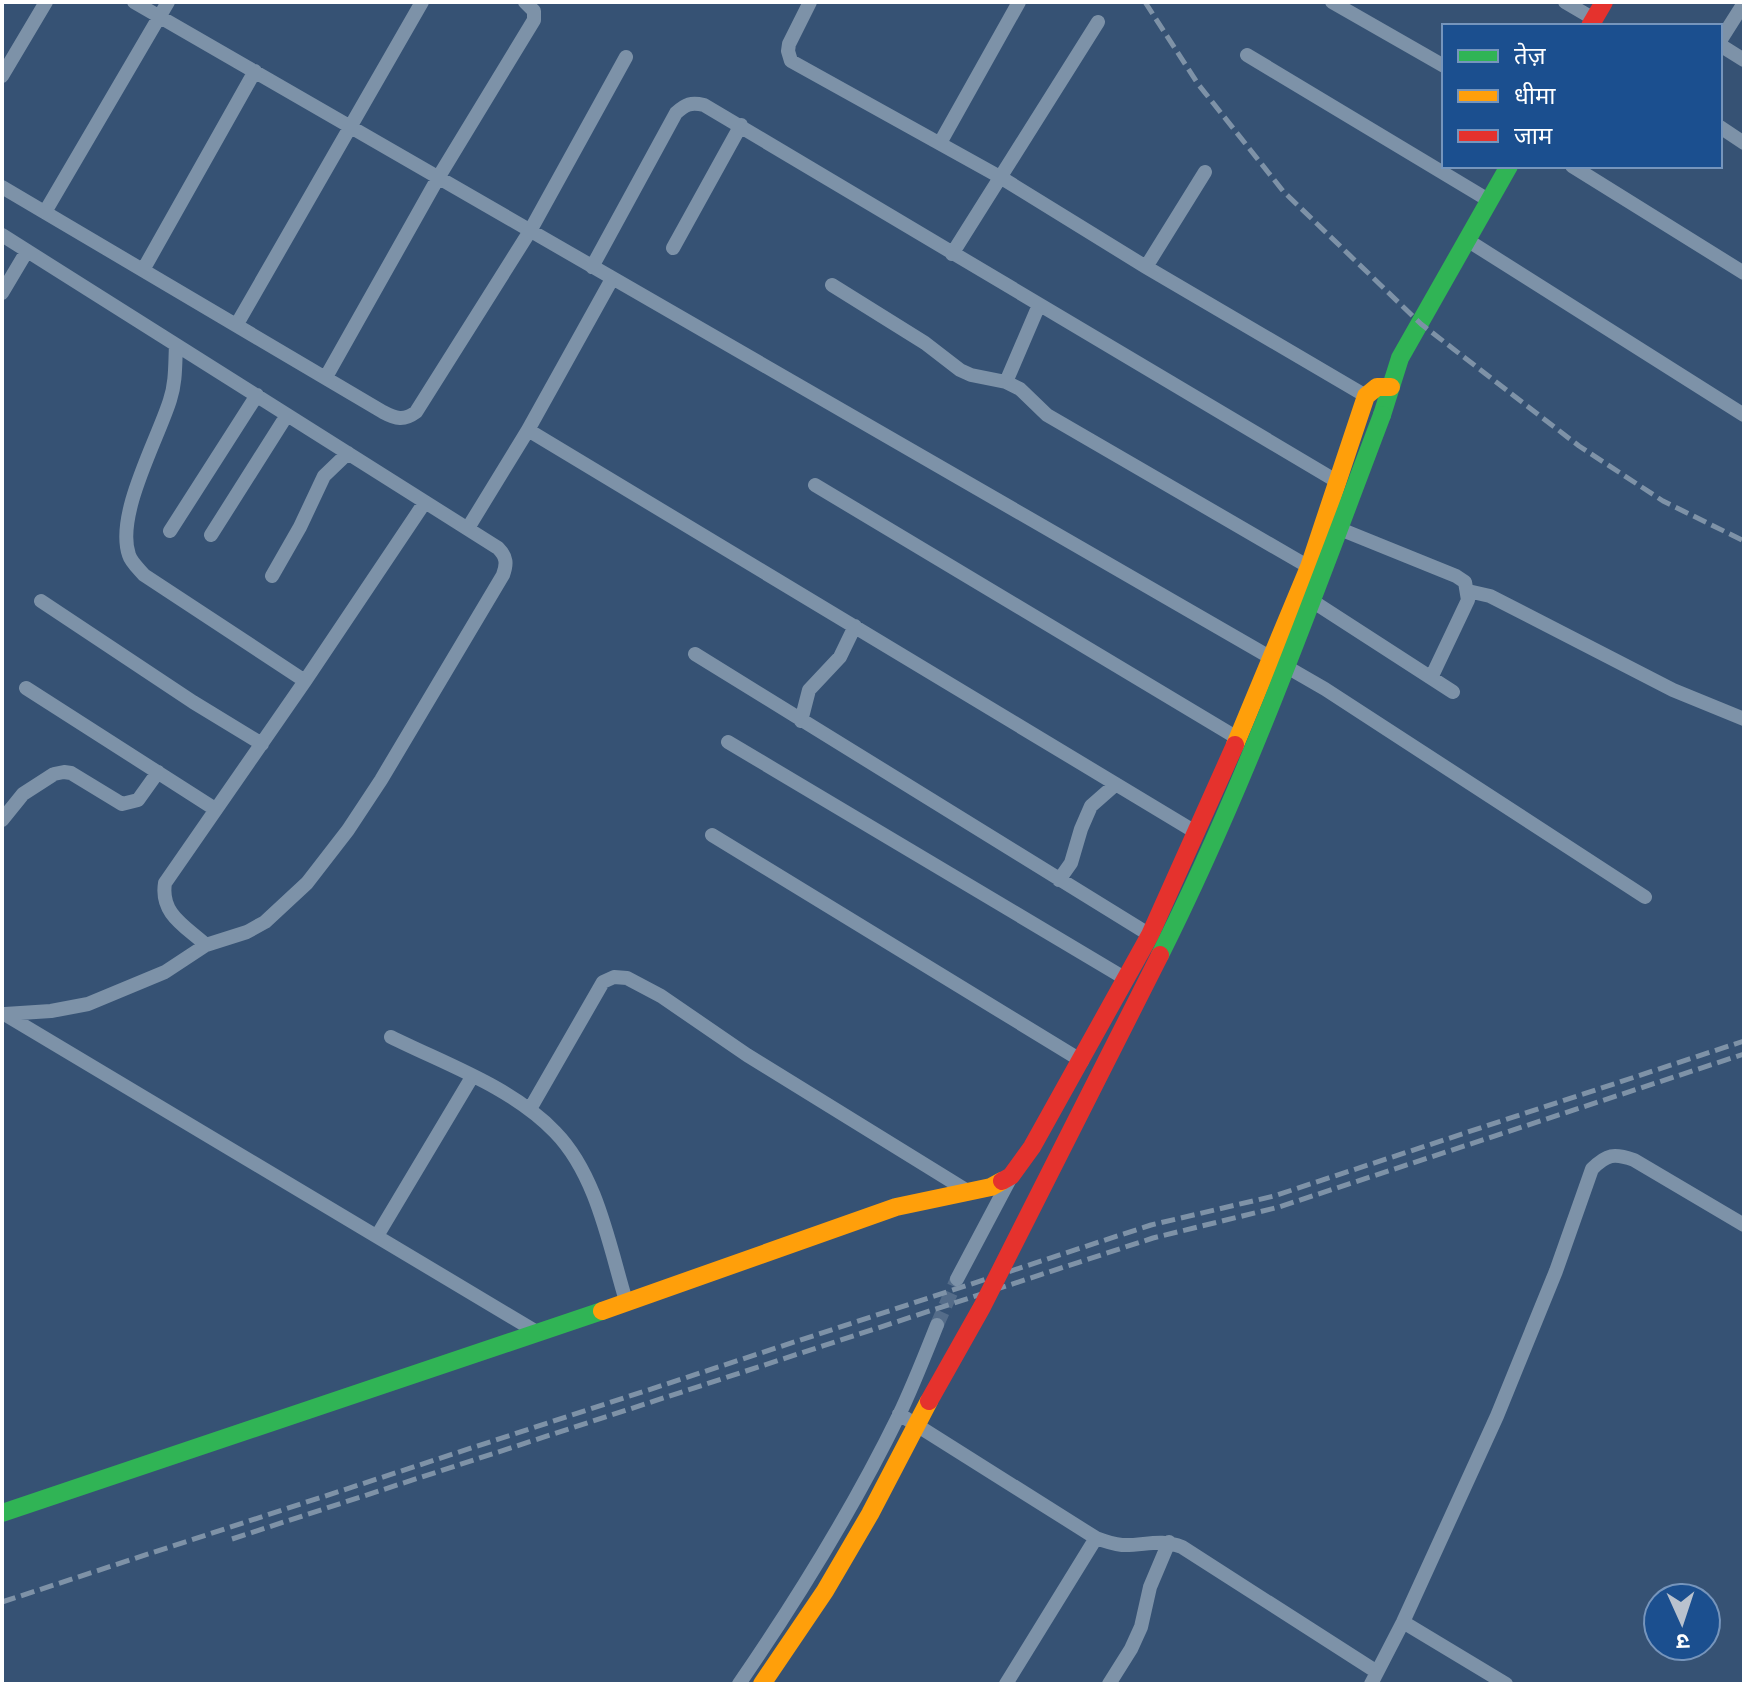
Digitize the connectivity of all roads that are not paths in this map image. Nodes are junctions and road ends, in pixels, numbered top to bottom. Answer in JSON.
{"nodes":[{"id":1,"x":46,"y":2,"type":"edge"},
{"id":2,"x":134,"y":2,"type":"edge"},
{"id":3,"x":168,"y":2,"type":"edge"},
{"id":4,"x":422,"y":2,"type":"edge"},
{"id":5,"x":525,"y":2,"type":"edge"},
{"id":6,"x":810,"y":2,"type":"edge"},
{"id":7,"x":1019,"y":2,"type":"edge"},
{"id":8,"x":1332,"y":2,"type":"edge"},
{"id":9,"x":1565,"y":2,"type":"edge"},
{"id":10,"x":1604,"y":2,"type":"edge"},
{"id":11,"x":1744,"y":3,"type":"edge"},
{"id":12,"x":159,"y":16,"type":"junction"},
{"id":13,"x":1098,"y":22,"type":"dead end"},
{"id":14,"x":1592,"y":23,"type":"edge"},
{"id":15,"x":1722,"y":40,"type":"edge"},
{"id":16,"x":1722,"y":44,"type":"edge"},
{"id":17,"x":1247,"y":55,"type":"dead end"},
{"id":18,"x":626,"y":57,"type":"dead end"},
{"id":19,"x":1744,"y":60,"type":"edge"},
{"id":20,"x":1442,"y":65,"type":"edge"},
{"id":21,"x":255,"y":71,"type":"junction"},
{"id":22,"x":2,"y":76,"type":"edge"},
{"id":23,"x":741,"y":125,"type":"junction"},
{"id":24,"x":350,"y":127,"type":"junction"},
{"id":25,"x":1722,"y":128,"type":"edge"},
{"id":26,"x":940,"y":143,"type":"junction"},
{"id":27,"x":1744,"y":143,"type":"edge"},
{"id":28,"x":1508,"y":168,"type":"edge"},
{"id":29,"x":1575,"y":168,"type":"edge"},
{"id":30,"x":1205,"y":172,"type":"dead end"},
{"id":31,"x":1000,"y":177,"type":"junction"},
{"id":32,"x":438,"y":178,"type":"junction"},
{"id":33,"x":2,"y":187,"type":"edge"},
{"id":34,"x":1490,"y":201,"type":"junction"},
{"id":35,"x":45,"y":212,"type":"junction"},
{"id":36,"x":530,"y":231,"type":"junction"},
{"id":37,"x":2,"y":235,"type":"edge"},
{"id":38,"x":1467,"y":240,"type":"junction"},
{"id":39,"x":673,"y":248,"type":"dead end"},
{"id":40,"x":27,"y":251,"type":"junction"},
{"id":41,"x":952,"y":254,"type":"junction"},
{"id":42,"x":592,"y":267,"type":"junction"},
{"id":43,"x":1146,"y":267,"type":"junction"},
{"id":44,"x":143,"y":270,"type":"junction"},
{"id":45,"x":1744,"y":273,"type":"edge"},
{"id":46,"x":612,"y":279,"type":"junction"},
{"id":47,"x":832,"y":285,"type":"dead end"},
{"id":48,"x":2,"y":293,"type":"edge"},
{"id":49,"x":1039,"y":305,"type":"junction"},
{"id":50,"x":237,"y":324,"type":"junction"},
{"id":51,"x":176,"y":345,"type":"junction"},
{"id":52,"x":326,"y":377,"type":"junction"},
{"id":53,"x":1006,"y":382,"type":"junction"},
{"id":54,"x":1391,"y":387,"type":"junction"},
{"id":55,"x":257,"y":395,"type":"junction"},
{"id":56,"x":1366,"y":396,"type":"junction"},
{"id":57,"x":287,"y":415,"type":"junction"},
{"id":58,"x":1744,"y":415,"type":"edge"},
{"id":59,"x":528,"y":430,"type":"junction"},
{"id":60,"x":348,"y":453,"type":"junction"},
{"id":61,"x":1338,"y":482,"type":"junction"},
{"id":62,"x":815,"y":485,"type":"dead end"},
{"id":63,"x":425,"y":502,"type":"junction"},
{"id":64,"x":1325,"y":522,"type":"junction"},
{"id":65,"x":468,"y":528,"type":"junction"},
{"id":66,"x":170,"y":531,"type":"dead end"},
{"id":67,"x":211,"y":535,"type":"dead end"},
{"id":68,"x":1309,"y":567,"type":"junction"},
{"id":69,"x":272,"y":576,"type":"dead end"},
{"id":70,"x":1468,"y":591,"type":"junction"},
{"id":71,"x":1299,"y":593,"type":"junction"},
{"id":72,"x":41,"y":601,"type":"dead end"},
{"id":73,"x":855,"y":626,"type":"junction"},
{"id":74,"x":695,"y":654,"type":"dead end"},
{"id":75,"x":1272,"y":661,"type":"junction"},
{"id":76,"x":1431,"y":678,"type":"junction"},
{"id":77,"x":305,"y":681,"type":"junction"},
{"id":78,"x":26,"y":688,"type":"dead end"},
{"id":79,"x":1453,"y":692,"type":"dead end"},
{"id":80,"x":1744,"y":719,"type":"edge"},
{"id":81,"x":801,"y":721,"type":"junction"},
{"id":82,"x":1239,"y":739,"type":"junction"},
{"id":83,"x":728,"y":742,"type":"dead end"},
{"id":84,"x":262,"y":744,"type":"junction"},
{"id":85,"x":158,"y":772,"type":"junction"},
{"id":86,"x":1116,"y":784,"type":"junction"},
{"id":87,"x":215,"y":809,"type":"junction"},
{"id":88,"x":2,"y":820,"type":"edge"},
{"id":89,"x":1197,"y":833,"type":"junction"},
{"id":90,"x":712,"y":835,"type":"dead end"},
{"id":91,"x":1059,"y":880,"type":"junction"},
{"id":92,"x":1645,"y":897,"type":"dead end"},
{"id":93,"x":1150,"y":935,"type":"junction"},
{"id":94,"x":206,"y":945,"type":"junction"},
{"id":95,"x":1126,"y":979,"type":"junction"},
{"id":96,"x":3,"y":1013,"type":"edge"},
{"id":97,"x":391,"y":1037,"type":"dead end"},
{"id":98,"x":1082,"y":1061,"type":"junction"},
{"id":99,"x":472,"y":1077,"type":"junction"},
{"id":100,"x":530,"y":1109,"type":"junction"},
{"id":101,"x":1011,"y":1176,"type":"junction"},
{"id":102,"x":969,"y":1192,"type":"junction"},
{"id":103,"x":1744,"y":1225,"type":"edge"},
{"id":104,"x":377,"y":1236,"type":"junction"},
{"id":105,"x":957,"y":1279,"type":"tunnel mouth"},
{"id":106,"x":626,"y":1301,"type":"junction"},
{"id":107,"x":937,"y":1325,"type":"tunnel mouth"},
{"id":108,"x":535,"y":1331,"type":"junction"},
{"id":109,"x":899,"y":1414,"type":"junction"},
{"id":110,"x":2,"y":1513,"type":"edge"},
{"id":111,"x":1096,"y":1538,"type":"junction"},
{"id":112,"x":1169,"y":1542,"type":"junction"},
{"id":113,"x":1403,"y":1622,"type":"junction"},
{"id":114,"x":1374,"y":1678,"type":"edge"},
{"id":115,"x":739,"y":1684,"type":"edge"},
{"id":116,"x":762,"y":1684,"type":"edge"},
{"id":117,"x":1006,"y":1684,"type":"edge"},
{"id":118,"x":1109,"y":1684,"type":"edge"},
{"id":119,"x":1506,"y":1684,"type":"edge"}],
"edges":[{"from":1,"to":22,"type":"street"},
{"from":2,"to":12,"type":"street"},
{"from":3,"to":12,"type":"street"},
{"from":4,"to":24,"type":"street"},
{"from":5,"to":32,"type":"street"},
{"from":6,"to":26,"type":"street"},
{"from":7,"to":26,"type":"street"},
{"from":8,"to":20,"type":"street"},
{"from":9,"to":14,"type":"street"},
{"from":10,"to":14,"type":"street"},
{"from":11,"to":15,"type":"street"},
{"from":12,"to":21,"type":"street"},
{"from":12,"to":35,"type":"street"},
{"from":13,"to":31,"type":"street"},
{"from":16,"to":19,"type":"street"},
{"from":17,"to":34,"type":"street"},
{"from":18,"to":36,"type":"street"},
{"from":21,"to":24,"type":"street"},
{"from":21,"to":44,"type":"street"},
{"from":23,"to":39,"type":"street"},
{"from":23,"to":41,"type":"street"},
{"from":23,"to":42,"type":"street"},
{"from":24,"to":32,"type":"street"},
{"from":24,"to":50,"type":"street"},
{"from":25,"to":27,"type":"street"},
{"from":26,"to":31,"type":"street"},
{"from":28,"to":34,"type":"street"},
{"from":29,"to":45,"type":"street"},
{"from":30,"to":43,"type":"street"},
{"from":31,"to":41,"type":"street"},
{"from":31,"to":43,"type":"street"},
{"from":32,"to":36,"type":"street"},
{"from":32,"to":52,"type":"street"},
{"from":33,"to":35,"type":"street"},
{"from":34,"to":38,"type":"street"},
{"from":35,"to":44,"type":"street"},
{"from":36,"to":42,"type":"street"},
{"from":36,"to":52,"type":"street"},
{"from":37,"to":40,"type":"street"},
{"from":38,"to":54,"type":"street"},
{"from":38,"to":58,"type":"street"},
{"from":40,"to":48,"type":"street"},
{"from":40,"to":51,"type":"street"},
{"from":41,"to":49,"type":"street"},
{"from":42,"to":46,"type":"street"},
{"from":43,"to":56,"type":"street"},
{"from":44,"to":50,"type":"street"},
{"from":46,"to":59,"type":"street"},
{"from":46,"to":75,"type":"street"},
{"from":47,"to":53,"type":"street"},
{"from":49,"to":53,"type":"street"},
{"from":49,"to":61,"type":"street"},
{"from":50,"to":52,"type":"street"},
{"from":51,"to":55,"type":"street"},
{"from":51,"to":77,"type":"street"},
{"from":53,"to":68,"type":"street"},
{"from":54,"to":56,"type":"street"},
{"from":54,"to":116,"type":"street","bridge":true},
{"from":55,"to":57,"type":"street"},
{"from":55,"to":66,"type":"street"},
{"from":56,"to":61,"type":"street"},
{"from":57,"to":60,"type":"street"},
{"from":57,"to":67,"type":"street"},
{"from":59,"to":65,"type":"street"},
{"from":59,"to":73,"type":"street"},
{"from":60,"to":63,"type":"street"},
{"from":60,"to":69,"type":"street"},
{"from":61,"to":64,"type":"street"},
{"from":62,"to":82,"type":"street"},
{"from":63,"to":65,"type":"street"},
{"from":63,"to":77,"type":"street"},
{"from":64,"to":68,"type":"street"},
{"from":64,"to":70,"type":"street"},
{"from":65,"to":94,"type":"street"},
{"from":68,"to":71,"type":"street"},
{"from":70,"to":76,"type":"street"},
{"from":70,"to":80,"type":"street"},
{"from":71,"to":75,"type":"street"},
{"from":71,"to":76,"type":"street"},
{"from":72,"to":84,"type":"street"},
{"from":73,"to":81,"type":"street"},
{"from":73,"to":86,"type":"street"},
{"from":74,"to":81,"type":"street"},
{"from":75,"to":82,"type":"street"},
{"from":75,"to":92,"type":"street"},
{"from":76,"to":79,"type":"street"},
{"from":77,"to":84,"type":"street"},
{"from":78,"to":85,"type":"street"},
{"from":81,"to":91,"type":"street"},
{"from":82,"to":89,"type":"street"},
{"from":83,"to":95,"type":"street"},
{"from":84,"to":87,"type":"street"},
{"from":85,"to":87,"type":"street"},
{"from":85,"to":88,"type":"street"},
{"from":86,"to":89,"type":"street"},
{"from":86,"to":91,"type":"street"},
{"from":87,"to":94,"type":"street"},
{"from":89,"to":93,"type":"street"},
{"from":90,"to":98,"type":"street"},
{"from":91,"to":93,"type":"street"},
{"from":93,"to":95,"type":"street"},
{"from":94,"to":96,"type":"street"},
{"from":95,"to":98,"type":"street"},
{"from":96,"to":104,"type":"street"},
{"from":97,"to":99,"type":"street"},
{"from":98,"to":101,"type":"street"},
{"from":99,"to":100,"type":"street"},
{"from":99,"to":104,"type":"street"},
{"from":100,"to":102,"type":"street"},
{"from":100,"to":106,"type":"street"},
{"from":101,"to":102,"type":"street"},
{"from":101,"to":105,"type":"street"},
{"from":102,"to":106,"type":"street"},
{"from":103,"to":113,"type":"street"},
{"from":104,"to":108,"type":"street"},
{"from":106,"to":108,"type":"street"},
{"from":107,"to":109,"type":"street"},
{"from":108,"to":110,"type":"street"},
{"from":109,"to":111,"type":"street"},
{"from":109,"to":115,"type":"street"},
{"from":111,"to":112,"type":"street"},
{"from":111,"to":117,"type":"street"},
{"from":112,"to":114,"type":"street"},
{"from":112,"to":118,"type":"street"},
{"from":113,"to":114,"type":"street"},
{"from":113,"to":119,"type":"street"}]}
